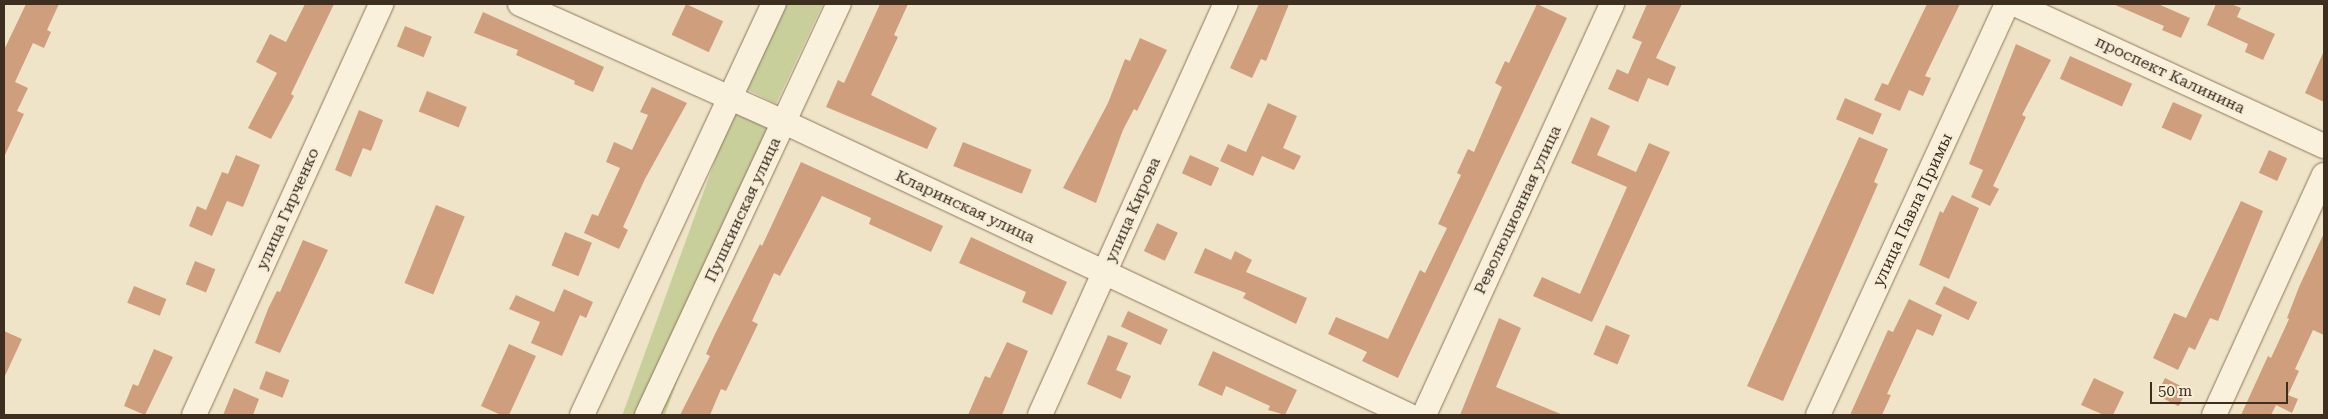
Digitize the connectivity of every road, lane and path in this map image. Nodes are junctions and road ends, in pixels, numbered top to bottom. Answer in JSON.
{"nodes":[{"id":1,"x":381,"y":4,"type":"edge"},
{"id":2,"x":520,"y":4,"type":"edge"},
{"id":3,"x":774,"y":4,"type":"edge"},
{"id":4,"x":839,"y":4,"type":"edge"},
{"id":5,"x":1226,"y":4,"type":"edge"},
{"id":6,"x":1612,"y":4,"type":"edge"},
{"id":7,"x":2007,"y":4,"type":"edge"},
{"id":8,"x":2015,"y":4,"type":"edge"},
{"id":9,"x":730,"y":99,"type":"junction"},
{"id":10,"x":784,"y":122,"type":"junction"},
{"id":11,"x":2324,"y":146,"type":"edge"},
{"id":12,"x":2324,"y":175,"type":"edge"},
{"id":13,"x":1105,"y":273,"type":"junction"},
{"id":14,"x":194,"y":415,"type":"edge"},
{"id":15,"x":582,"y":415,"type":"edge"},
{"id":16,"x":647,"y":415,"type":"edge"},
{"id":17,"x":1040,"y":415,"type":"edge"},
{"id":18,"x":1408,"y":415,"type":"edge"},
{"id":19,"x":1424,"y":415,"type":"edge"},
{"id":20,"x":1818,"y":415,"type":"edge"},
{"id":21,"x":2214,"y":415,"type":"edge"}],
"edges":[{"from":1,"to":14,"type":"street","name":"улица Гирченко"},
{"from":2,"to":9,"type":"street","name":"Кларинская улица"},
{"from":3,"to":9,"type":"street"},
{"from":4,"to":10,"type":"street","name":"Пушкинская улица"},
{"from":5,"to":13,"type":"street","name":"улица Кирова"},
{"from":6,"to":19,"type":"street","name":"Революционная улица"},
{"from":7,"to":20,"type":"street","name":"улица Павла Примы"},
{"from":8,"to":11,"type":"street","name":"проспект Калинина"},
{"from":9,"to":10,"type":"street","name":"Кларинская улица"},
{"from":9,"to":15,"type":"street"},
{"from":10,"to":13,"type":"street","name":"Кларинская улица"},
{"from":10,"to":16,"type":"street","name":"Пушкинская улица"},
{"from":12,"to":21,"type":"street"},
{"from":13,"to":17,"type":"street","name":"улица Кирова"},
{"from":13,"to":18,"type":"street","name":"Кларинская улица"}]}
